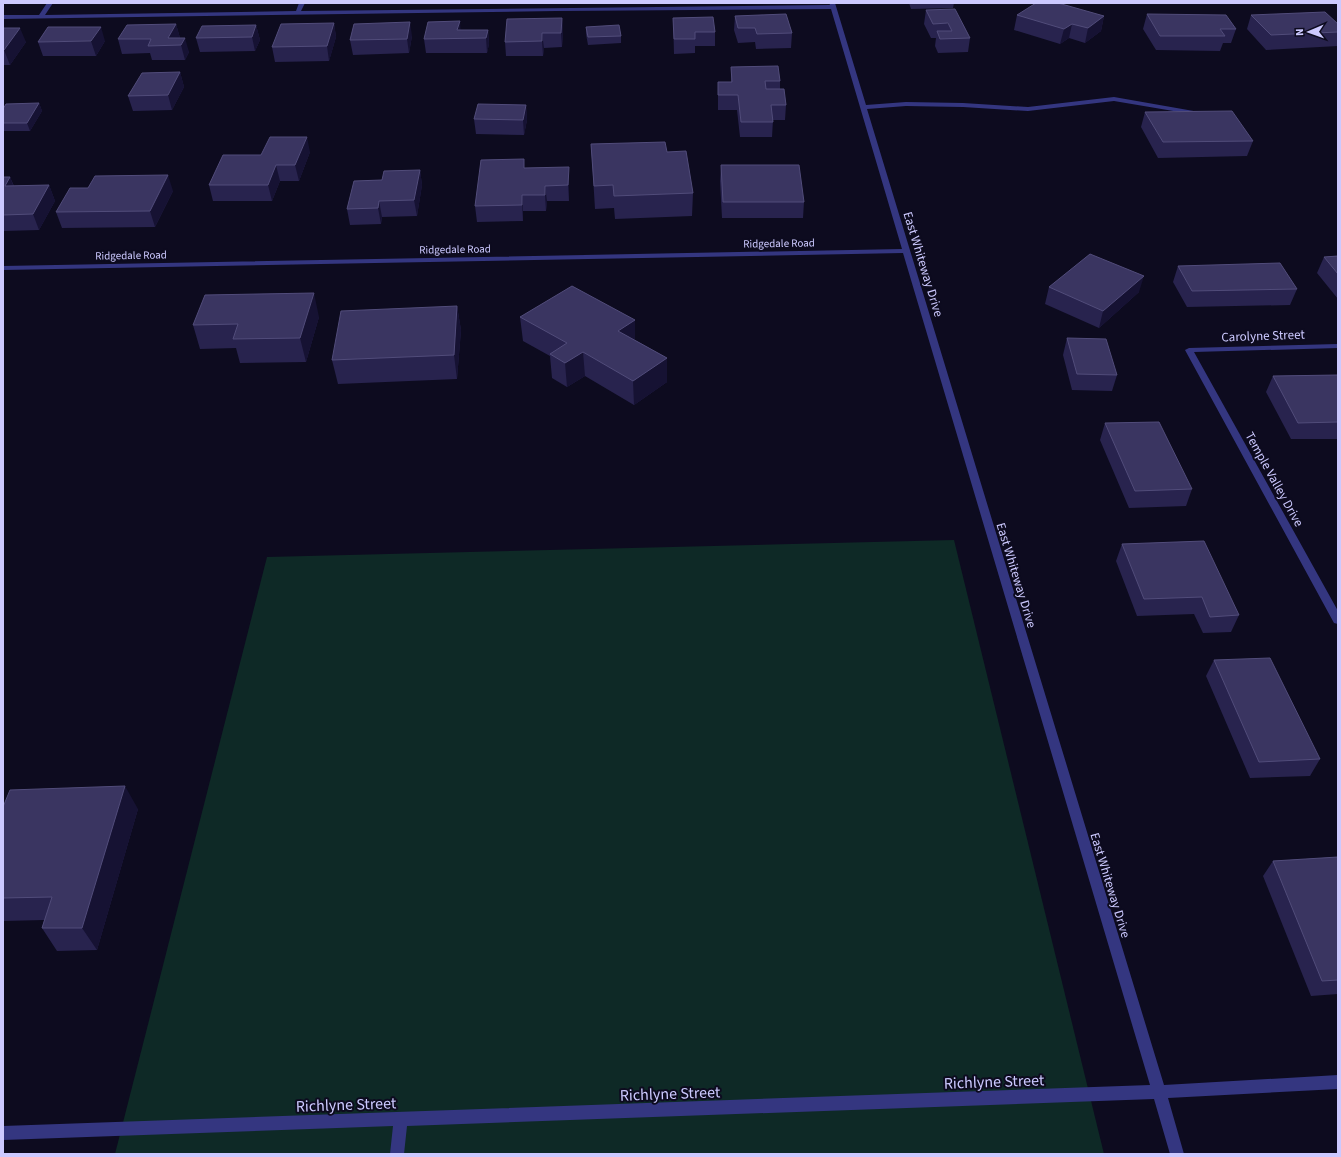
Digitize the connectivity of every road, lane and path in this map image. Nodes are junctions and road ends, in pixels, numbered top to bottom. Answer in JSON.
{"nodes":[{"id":1,"x":50,"y":3,"type":"edge"},
{"id":2,"x":302,"y":3,"type":"edge"},
{"id":3,"x":833,"y":5,"type":"edge"},
{"id":4,"x":556,"y":6,"type":"edge"},
{"id":5,"x":298,"y":12,"type":"junction"},
{"id":6,"x":40,"y":16,"type":"junction"},
{"id":7,"x":3,"y":17,"type":"edge"},
{"id":8,"x":863,"y":106,"type":"junction"},
{"id":9,"x":1206,"y":114,"type":"edge"},
{"id":10,"x":907,"y":251,"type":"junction"},
{"id":11,"x":3,"y":268,"type":"edge"},
{"id":12,"x":1338,"y":346,"type":"edge"},
{"id":13,"x":1189,"y":350,"type":"joint"},
{"id":14,"x":1334,"y":605,"type":"edge"},
{"id":15,"x":1338,"y":620,"type":"edge"},
{"id":16,"x":1338,"y":1082,"type":"edge"},
{"id":17,"x":1160,"y":1092,"type":"junction"},
{"id":18,"x":401,"y":1119,"type":"junction"},
{"id":19,"x":3,"y":1133,"type":"edge"},
{"id":20,"x":397,"y":1154,"type":"edge"},
{"id":21,"x":1177,"y":1154,"type":"edge"}],
"edges":[{"from":1,"to":6,"type":"street"},
{"from":2,"to":5,"type":"street"},
{"from":3,"to":4,"type":"street"},
{"from":3,"to":8,"type":"street","name":"East Whiteway Drive"},
{"from":4,"to":5,"type":"street"},
{"from":5,"to":6,"type":"street"},
{"from":6,"to":7,"type":"street"},
{"from":8,"to":9,"type":"street"},
{"from":8,"to":10,"type":"street","name":"East Whiteway Drive"},
{"from":10,"to":11,"type":"street","name":"Ridgedale Road"},
{"from":10,"to":17,"type":"street","name":"East Whiteway Drive"},
{"from":12,"to":13,"type":"street","name":"Carolyne Street"},
{"from":13,"to":14,"type":"street","name":"Temple Valley Drive"},
{"from":14,"to":15,"type":"street","name":"Temple Valley Drive"},
{"from":16,"to":17,"type":"street","name":"Richlyne Street"},
{"from":17,"to":18,"type":"street","name":"Richlyne Street"},
{"from":17,"to":21,"type":"street","name":"East Whiteway Drive"},
{"from":18,"to":19,"type":"street","name":"Richlyne Street"},
{"from":18,"to":20,"type":"street"}]}
